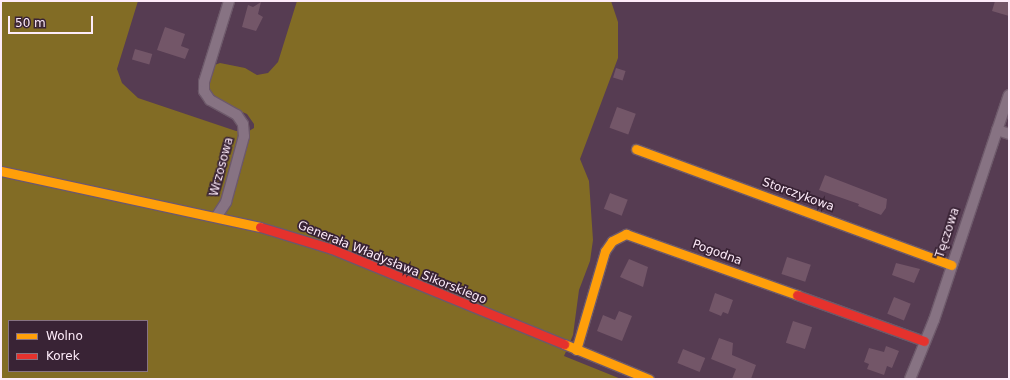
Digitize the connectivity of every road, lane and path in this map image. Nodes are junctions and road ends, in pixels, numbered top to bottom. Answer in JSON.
{"nodes":[{"id":1,"x":229,"y":1,"type":"edge"},
{"id":2,"x":1009,"y":95,"type":"edge"},
{"id":3,"x":997,"y":130,"type":"junction"},
{"id":4,"x":1009,"y":134,"type":"edge"},
{"id":5,"x":636,"y":149,"type":"dead end"},
{"id":6,"x":1,"y":171,"type":"edge"},
{"id":7,"x":217,"y":216,"type":"junction"},
{"id":8,"x":952,"y":264,"type":"junction"},
{"id":9,"x":924,"y":341,"type":"junction"},
{"id":10,"x":576,"y":350,"type":"junction"},
{"id":11,"x":649,"y":379,"type":"edge"},
{"id":12,"x":910,"y":379,"type":"edge"}],
"edges":[{"from":1,"to":7,"type":"street","name":"Wrzosowa"},
{"from":2,"to":3,"type":"street","name":"Tęczowa"},
{"from":3,"to":4,"type":"street"},
{"from":3,"to":8,"type":"street","name":"Tęczowa"},
{"from":5,"to":8,"type":"street","name":"Storczykowa"},
{"from":6,"to":7,"type":"street","name":"Generała Władysława Sikorskiego"},
{"from":7,"to":10,"type":"street","name":"Generała Władysława Sikorskiego"},
{"from":8,"to":9,"type":"street","name":"Tęczowa"},
{"from":9,"to":10,"type":"street","name":"Pogodna"},
{"from":9,"to":12,"type":"street","name":"Tęczowa"},
{"from":10,"to":11,"type":"street","name":"Generała Władysława Sikorskiego"}]}
